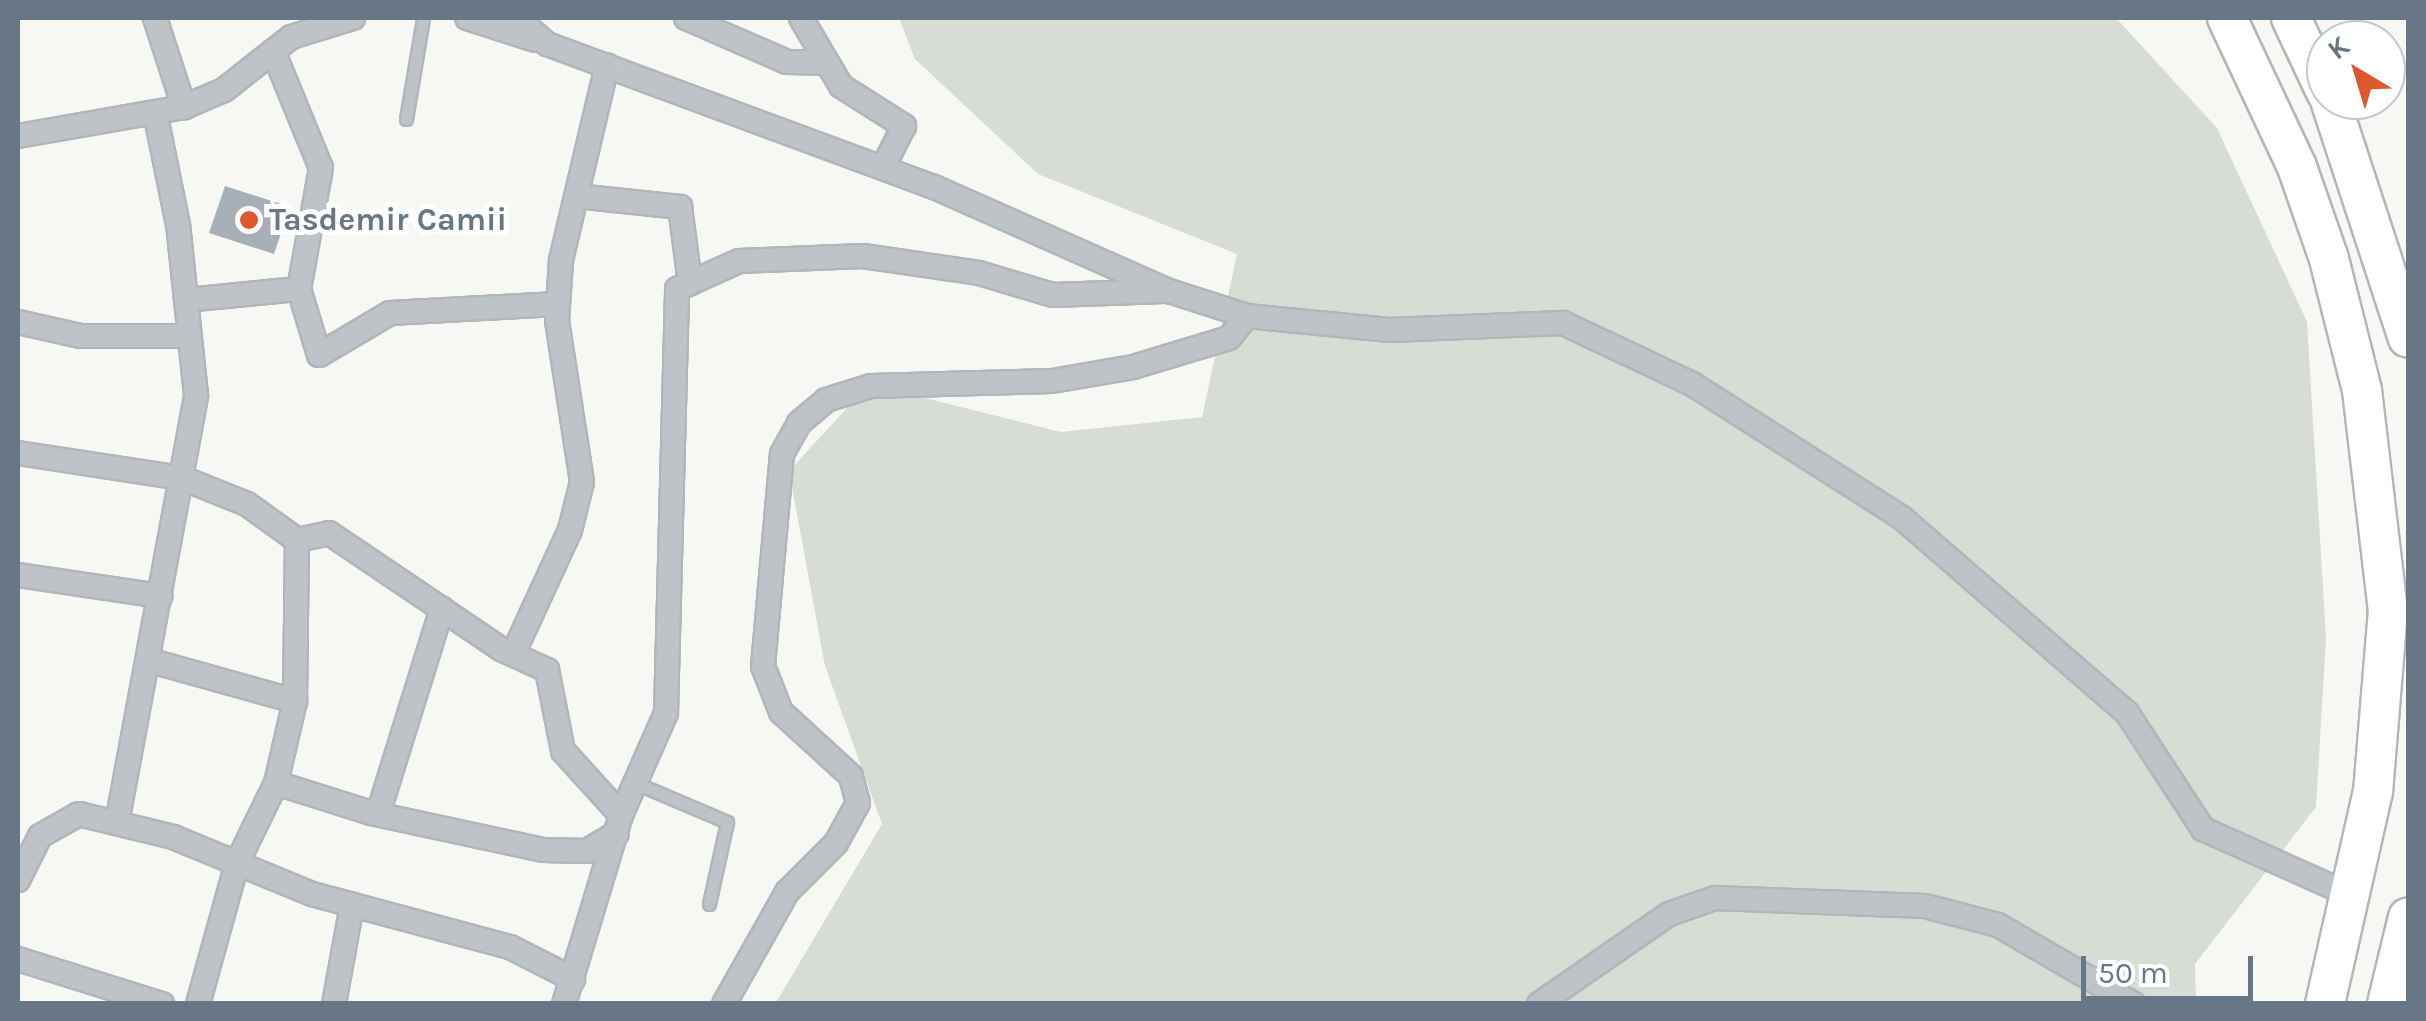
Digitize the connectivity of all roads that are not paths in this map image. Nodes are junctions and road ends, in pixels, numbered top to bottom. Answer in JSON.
{"nodes":[{"id":1,"x":155,"y":18,"type":"edge"},
{"id":2,"x":353,"y":18,"type":"edge"},
{"id":3,"x":423,"y":18,"type":"edge"},
{"id":4,"x":467,"y":18,"type":"edge"},
{"id":5,"x":517,"y":18,"type":"edge"},
{"id":6,"x":686,"y":18,"type":"edge"},
{"id":7,"x":800,"y":18,"type":"edge"},
{"id":8,"x":2227,"y":18,"type":"edge"},
{"id":9,"x":2292,"y":18,"type":"edge"},
{"id":10,"x":547,"y":44,"type":"junction"},
{"id":11,"x":2306,"y":48,"type":"edge"},
{"id":12,"x":273,"y":51,"type":"junction"},
{"id":13,"x":826,"y":63,"type":"junction"},
{"id":14,"x":607,"y":64,"type":"junction"},
{"id":15,"x":184,"y":107,"type":"junction"},
{"id":16,"x":154,"y":112,"type":"junction"},
{"id":17,"x":406,"y":119,"type":"dead end"},
{"id":18,"x":2337,"y":120,"type":"edge"},
{"id":19,"x":18,"y":136,"type":"edge"},
{"id":20,"x":882,"y":167,"type":"junction"},
{"id":21,"x":576,"y":196,"type":"junction"},
{"id":22,"x":690,"y":283,"type":"junction"},
{"id":23,"x":300,"y":289,"type":"junction"},
{"id":24,"x":1169,"y":291,"type":"junction"},
{"id":25,"x":186,"y":300,"type":"junction"},
{"id":26,"x":558,"y":304,"type":"junction"},
{"id":27,"x":1248,"y":316,"type":"junction"},
{"id":28,"x":18,"y":322,"type":"edge"},
{"id":29,"x":190,"y":336,"type":"junction"},
{"id":30,"x":2408,"y":338,"type":"edge"},
{"id":31,"x":18,"y":453,"type":"edge"},
{"id":32,"x":182,"y":478,"type":"junction"},
{"id":33,"x":297,"y":540,"type":"junction"},
{"id":34,"x":18,"y":575,"type":"edge"},
{"id":35,"x":160,"y":596,"type":"junction"},
{"id":36,"x":442,"y":609,"type":"junction"},
{"id":37,"x":513,"y":654,"type":"junction"},
{"id":38,"x":148,"y":660,"type":"junction"},
{"id":39,"x":295,"y":701,"type":"junction"},
{"id":40,"x":276,"y":783,"type":"junction"},
{"id":41,"x":638,"y":784,"type":"junction"},
{"id":42,"x":378,"y":814,"type":"junction"},
{"id":43,"x":117,"y":823,"type":"junction"},
{"id":44,"x":619,"y":824,"type":"junction"},
{"id":45,"x":18,"y":827,"type":"edge"},
{"id":46,"x":40,"y":836,"type":"junction"},
{"id":47,"x":237,"y":863,"type":"junction"},
{"id":48,"x":18,"y":880,"type":"edge"},
{"id":49,"x":2355,"y":897,"type":"junction"},
{"id":50,"x":709,"y":904,"type":"dead end"},
{"id":51,"x":352,"y":905,"type":"junction"},
{"id":52,"x":2408,"y":917,"type":"edge"},
{"id":53,"x":18,"y":958,"type":"edge"},
{"id":54,"x":573,"y":979,"type":"junction"},
{"id":55,"x":162,"y":1004,"type":"edge"},
{"id":56,"x":198,"y":1004,"type":"edge"},
{"id":57,"x":334,"y":1004,"type":"edge"},
{"id":58,"x":564,"y":1004,"type":"edge"},
{"id":59,"x":724,"y":1004,"type":"edge"},
{"id":60,"x":1539,"y":1004,"type":"edge"},
{"id":61,"x":2134,"y":1004,"type":"edge"},
{"id":62,"x":2325,"y":1004,"type":"edge"},
{"id":63,"x":2386,"y":1004,"type":"edge"}],
"edges":[{"from":1,"to":15,"type":"street"},
{"from":2,"to":12,"type":"street"},
{"from":3,"to":17,"type":"lane"},
{"from":4,"to":10,"type":"street"},
{"from":5,"to":10,"type":"street"},
{"from":6,"to":13,"type":"street"},
{"from":7,"to":13,"type":"street"},
{"from":8,"to":49,"type":"highway"},
{"from":9,"to":11,"type":"highway"},
{"from":10,"to":14,"type":"street"},
{"from":12,"to":15,"type":"street"},
{"from":12,"to":23,"type":"street"},
{"from":13,"to":20,"type":"street"},
{"from":14,"to":20,"type":"street"},
{"from":14,"to":21,"type":"street"},
{"from":15,"to":16,"type":"street"},
{"from":16,"to":19,"type":"street"},
{"from":16,"to":25,"type":"street"},
{"from":18,"to":30,"type":"highway"},
{"from":20,"to":24,"type":"street"},
{"from":21,"to":22,"type":"street"},
{"from":21,"to":26,"type":"street"},
{"from":22,"to":24,"type":"street"},
{"from":22,"to":41,"type":"street"},
{"from":23,"to":25,"type":"street"},
{"from":23,"to":26,"type":"street"},
{"from":24,"to":27,"type":"street"},
{"from":25,"to":29,"type":"street"},
{"from":26,"to":37,"type":"street"},
{"from":27,"to":49,"type":"street"},
{"from":27,"to":59,"type":"street"},
{"from":28,"to":29,"type":"street"},
{"from":29,"to":32,"type":"street"},
{"from":31,"to":32,"type":"street"},
{"from":32,"to":33,"type":"street"},
{"from":32,"to":35,"type":"street"},
{"from":33,"to":36,"type":"street"},
{"from":33,"to":39,"type":"street"},
{"from":34,"to":35,"type":"street"},
{"from":35,"to":38,"type":"street"},
{"from":36,"to":37,"type":"street"},
{"from":36,"to":42,"type":"street"},
{"from":37,"to":44,"type":"street"},
{"from":38,"to":39,"type":"street"},
{"from":38,"to":43,"type":"street"},
{"from":39,"to":40,"type":"street"},
{"from":40,"to":42,"type":"street"},
{"from":40,"to":47,"type":"street"},
{"from":41,"to":44,"type":"street"},
{"from":41,"to":50,"type":"lane"},
{"from":42,"to":44,"type":"street"},
{"from":43,"to":46,"type":"street"},
{"from":43,"to":47,"type":"street"},
{"from":44,"to":54,"type":"street"},
{"from":45,"to":46,"type":"street"},
{"from":46,"to":48,"type":"street"},
{"from":47,"to":51,"type":"street"},
{"from":47,"to":56,"type":"street"},
{"from":49,"to":62,"type":"highway"},
{"from":51,"to":54,"type":"street"},
{"from":51,"to":57,"type":"street"},
{"from":52,"to":63,"type":"highway"},
{"from":53,"to":55,"type":"street"},
{"from":54,"to":58,"type":"street"},
{"from":60,"to":61,"type":"street"}]}
